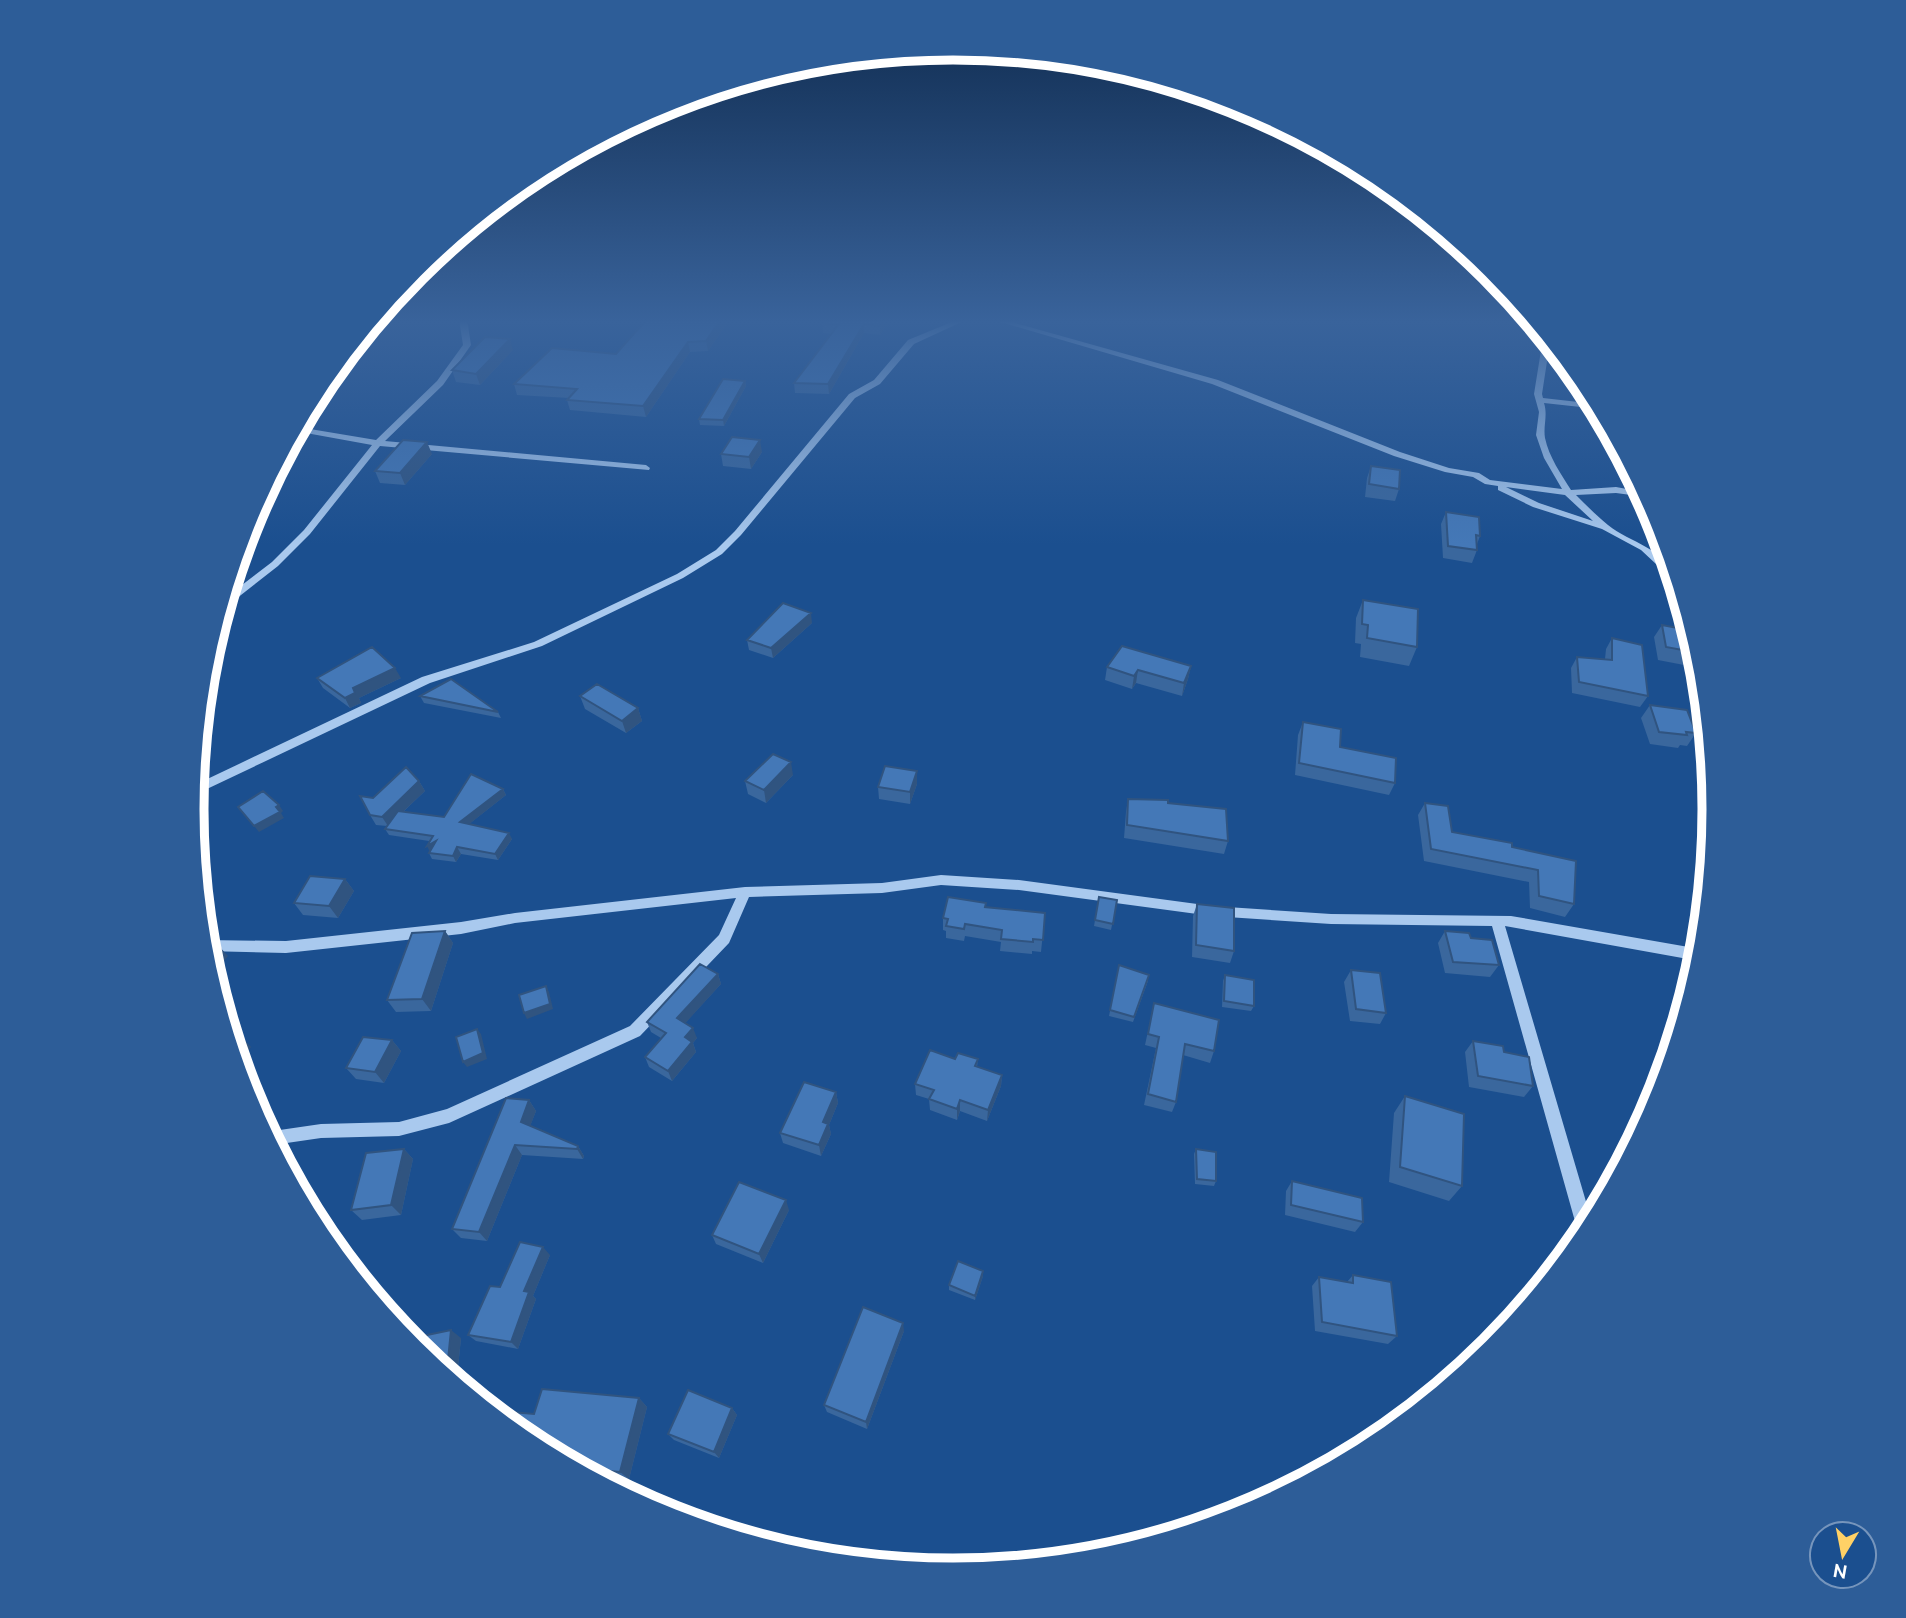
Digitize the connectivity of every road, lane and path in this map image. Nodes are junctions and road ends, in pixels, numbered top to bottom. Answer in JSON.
{"nodes":[{"id":1,"x":428,"y":395,"type":"edge"},
{"id":2,"x":855,"y":395,"type":"edge"},
{"id":3,"x":1251,"y":395,"type":"edge"},
{"id":4,"x":1539,"y":395,"type":"edge"},
{"id":5,"x":1539,"y":400,"type":"junction"},
{"id":6,"x":1584,"y":405,"type":"edge"},
{"id":7,"x":306,"y":431,"type":"edge"},
{"id":8,"x":379,"y":443,"type":"junction"},
{"id":9,"x":646,"y":468,"type":"dead end"},
{"id":10,"x":1488,"y":482,"type":"junction"},
{"id":11,"x":1568,"y":493,"type":"junction"},
{"id":12,"x":1632,"y":493,"type":"edge"},
{"id":13,"x":1607,"y":529,"type":"junction"},
{"id":14,"x":1662,"y":564,"type":"edge"},
{"id":15,"x":235,"y":595,"type":"edge"},
{"id":16,"x":205,"y":785,"type":"dead end"},
{"id":17,"x":745,"y":891,"type":"junction"},
{"id":18,"x":1497,"y":921,"type":"junction"},
{"id":19,"x":216,"y":945,"type":"edge"},
{"id":20,"x":1688,"y":953,"type":"edge"},
{"id":21,"x":279,"y":1137,"type":"edge"},
{"id":22,"x":1582,"y":1216,"type":"edge"}],
"edges":[{"from":1,"to":8,"type":"street"},
{"from":2,"to":16,"type":"street"},
{"from":3,"to":10,"type":"street"},
{"from":4,"to":5,"type":"street"},
{"from":5,"to":6,"type":"street"},
{"from":5,"to":11,"type":"street"},
{"from":7,"to":8,"type":"street"},
{"from":8,"to":9,"type":"street"},
{"from":8,"to":15,"type":"street"},
{"from":10,"to":11,"type":"street"},
{"from":10,"to":13,"type":"street"},
{"from":11,"to":12,"type":"street"},
{"from":11,"to":13,"type":"street"},
{"from":13,"to":14,"type":"street"},
{"from":17,"to":18,"type":"street"},
{"from":17,"to":19,"type":"street"},
{"from":17,"to":21,"type":"street"},
{"from":18,"to":20,"type":"street"},
{"from":18,"to":22,"type":"street"}]}
